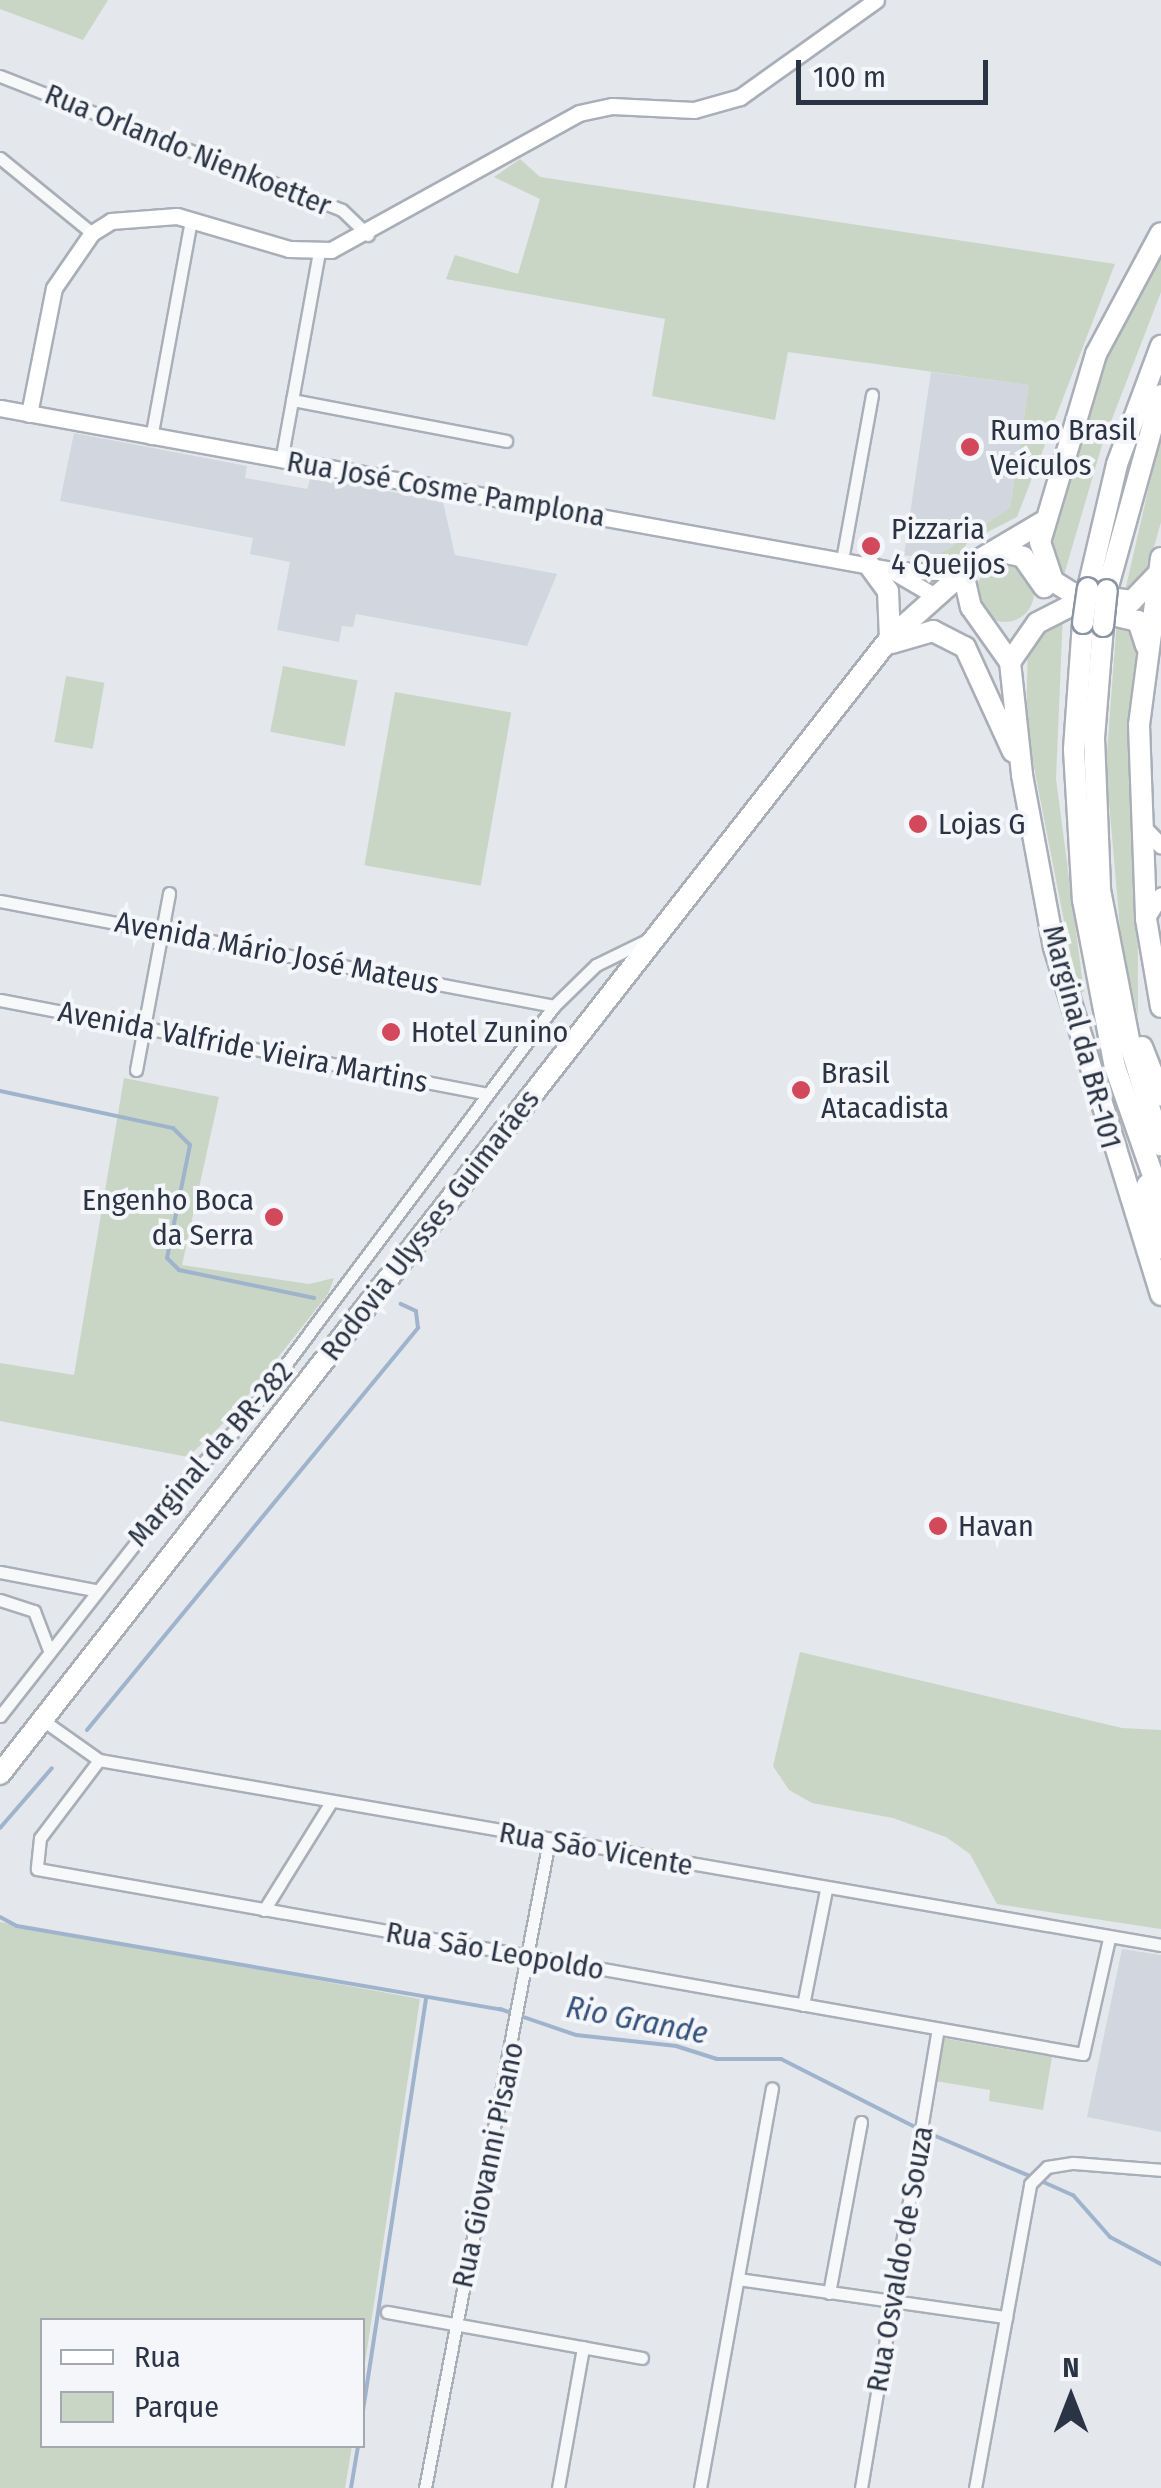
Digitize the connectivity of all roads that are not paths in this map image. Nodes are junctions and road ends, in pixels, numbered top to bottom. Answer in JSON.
{"nodes":[{"id":1,"x":876,"y":0,"type":"edge"},
{"id":2,"x":0,"y":76,"type":"edge"},
{"id":3,"x":0,"y":158,"type":"edge"},
{"id":4,"x":191,"y":219,"type":"junction"},
{"id":5,"x":92,"y":233,"type":"junction"},
{"id":6,"x":1161,"y":233,"type":"edge"},
{"id":7,"x":368,"y":235,"type":"junction"},
{"id":8,"x":319,"y":252,"type":"junction"},
{"id":9,"x":1161,"y":333,"type":"edge"},
{"id":10,"x":1161,"y":346,"type":"edge"},
{"id":11,"x":872,"y":395,"type":"dead end"},
{"id":12,"x":1161,"y":395,"type":"edge"},
{"id":13,"x":292,"y":400,"type":"junction"},
{"id":14,"x":0,"y":408,"type":"edge"},
{"id":15,"x":29,"y":414,"type":"junction"},
{"id":16,"x":1129,"y":426,"type":"junction"},
{"id":17,"x":151,"y":438,"type":"junction"},
{"id":18,"x":506,"y":440,"type":"dead end"},
{"id":19,"x":281,"y":461,"type":"junction"},
{"id":20,"x":1040,"y":523,"type":"junction"},
{"id":21,"x":998,"y":551,"type":"junction"},
{"id":22,"x":842,"y":560,"type":"junction"},
{"id":23,"x":869,"y":566,"type":"junction"},
{"id":24,"x":1159,"y":566,"type":"edge"},
{"id":25,"x":891,"y":570,"type":"junction"},
{"id":26,"x":964,"y":573,"type":"junction"},
{"id":27,"x":1098,"y":589,"type":"junction"},
{"id":28,"x":935,"y":596,"type":"junction"},
{"id":29,"x":1157,"y":611,"type":"edge"},
{"id":30,"x":977,"y":618,"type":"junction"},
{"id":31,"x":1086,"y":618,"type":"junction"},
{"id":32,"x":886,"y":644,"type":"junction"},
{"id":33,"x":1146,"y":648,"type":"junction"},
{"id":34,"x":1010,"y":662,"type":"junction"},
{"id":35,"x":1022,"y":774,"type":"junction"},
{"id":36,"x":1140,"y":824,"type":"junction"},
{"id":37,"x":1161,"y":846,"type":"edge"},
{"id":38,"x":169,"y":893,"type":"dead end"},
{"id":39,"x":1161,"y":895,"type":"edge"},
{"id":40,"x":0,"y":901,"type":"edge"},
{"id":41,"x":1146,"y":919,"type":"junction"},
{"id":42,"x":162,"y":931,"type":"junction"},
{"id":43,"x":659,"y":934,"type":"junction"},
{"id":44,"x":1117,"y":990,"type":"junction"},
{"id":45,"x":0,"y":1000,"type":"edge"},
{"id":46,"x":554,"y":1006,"type":"junction"},
{"id":47,"x":1161,"y":1007,"type":"edge"},
{"id":48,"x":144,"y":1028,"type":"junction"},
{"id":49,"x":136,"y":1070,"type":"dead end"},
{"id":50,"x":485,"y":1093,"type":"junction"},
{"id":51,"x":1161,"y":1095,"type":"edge"},
{"id":52,"x":1135,"y":1130,"type":"junction"},
{"id":53,"x":1161,"y":1145,"type":"edge"},
{"id":54,"x":1161,"y":1198,"type":"edge"},
{"id":55,"x":1161,"y":1248,"type":"edge"},
{"id":56,"x":1161,"y":1295,"type":"edge"},
{"id":57,"x":0,"y":1572,"type":"edge"},
{"id":58,"x":94,"y":1590,"type":"junction"},
{"id":59,"x":0,"y":1600,"type":"edge"},
{"id":60,"x":48,"y":1650,"type":"junction"},
{"id":61,"x":0,"y":1716,"type":"edge"},
{"id":62,"x":44,"y":1721,"type":"junction"},
{"id":63,"x":98,"y":1760,"type":"junction"},
{"id":64,"x":0,"y":1774,"type":"edge"},
{"id":65,"x":332,"y":1802,"type":"junction"},
{"id":66,"x":548,"y":1841,"type":"junction"},
{"id":67,"x":826,"y":1890,"type":"junction"},
{"id":68,"x":264,"y":1910,"type":"junction"},
{"id":69,"x":1109,"y":1938,"type":"junction"},
{"id":70,"x":1161,"y":1946,"type":"edge"},
{"id":71,"x":530,"y":1957,"type":"junction"},
{"id":72,"x":803,"y":2005,"type":"junction"},
{"id":73,"x":938,"y":2029,"type":"junction"},
{"id":74,"x":772,"y":2088,"type":"dead end"},
{"id":75,"x":862,"y":2122,"type":"dead end"},
{"id":76,"x":1161,"y":2170,"type":"edge"},
{"id":77,"x":738,"y":2278,"type":"junction"},
{"id":78,"x":830,"y":2293,"type":"junction"},
{"id":79,"x":893,"y":2298,"type":"junction"},
{"id":80,"x":387,"y":2312,"type":"dead end"},
{"id":81,"x":1006,"y":2317,"type":"junction"},
{"id":82,"x":454,"y":2324,"type":"junction"},
{"id":83,"x":584,"y":2347,"type":"junction"},
{"id":84,"x":642,"y":2358,"type":"dead end"},
{"id":85,"x":425,"y":2488,"type":"edge"},
{"id":86,"x":558,"y":2488,"type":"edge"},
{"id":87,"x":700,"y":2488,"type":"edge"},
{"id":88,"x":860,"y":2488,"type":"edge"},
{"id":89,"x":975,"y":2488,"type":"edge"}],
"edges":[{"from":1,"to":7,"type":"main road"},
{"from":2,"to":7,"type":"street","name":"Rua Orlando Nienkoetter"},
{"from":3,"to":5,"type":"street"},
{"from":4,"to":5,"type":"main road"},
{"from":4,"to":8,"type":"main road"},
{"from":4,"to":17,"type":"street"},
{"from":5,"to":15,"type":"main road"},
{"from":6,"to":20,"type":"highway"},
{"from":7,"to":8,"type":"main road"},
{"from":8,"to":13,"type":"street"},
{"from":9,"to":16,"type":"highway"},
{"from":10,"to":16,"type":"highway"},
{"from":11,"to":22,"type":"street"},
{"from":12,"to":27,"type":"highway"},
{"from":13,"to":18,"type":"street"},
{"from":13,"to":19,"type":"street"},
{"from":14,"to":15,"type":"main road","name":"Rua José Cosme Pamplona"},
{"from":15,"to":17,"type":"main road","name":"Rua José Cosme Pamplona"},
{"from":16,"to":27,"type":"highway"},
{"from":17,"to":19,"type":"main road","name":"Rua José Cosme Pamplona"},
{"from":19,"to":22,"type":"main road","name":"Rua José Cosme Pamplona"},
{"from":20,"to":21,"type":"highway","name":"Rodovia Ulysses Guimarães"},
{"from":20,"to":24,"type":"highway"},
{"from":21,"to":26,"type":"highway","name":"Rodovia Ulysses Guimarães"},
{"from":21,"to":31,"type":"highway"},
{"from":22,"to":23,"type":"main road","name":"Rua José Cosme Pamplona"},
{"from":23,"to":25,"type":"main road","name":"Rua José Cosme Pamplona"},
{"from":23,"to":32,"type":"highway"},
{"from":24,"to":29,"type":"highway"},
{"from":25,"to":26,"type":"main road","name":"Rua José Cosme Pamplona"},
{"from":25,"to":28,"type":"main road","name":"Rua José Cosme Pamplona"},
{"from":26,"to":28,"type":"highway","name":"Rodovia Ulysses Guimarães"},
{"from":26,"to":30,"type":"highway"},
{"from":27,"to":31,"type":"highway","bridge":true},
{"from":28,"to":30,"type":"highway"},
{"from":28,"to":32,"type":"highway","name":"Rodovia Ulysses Guimarães"},
{"from":29,"to":33,"type":"highway"},
{"from":30,"to":34,"type":"highway"},
{"from":31,"to":33,"type":"highway"},
{"from":31,"to":34,"type":"highway"},
{"from":31,"to":44,"type":"highway"},
{"from":31,"to":52,"type":"highway"},
{"from":32,"to":35,"type":"highway"},
{"from":32,"to":43,"type":"highway","name":"Rodovia Ulysses Guimarães"},
{"from":33,"to":36,"type":"highway"},
{"from":34,"to":35,"type":"highway"},
{"from":35,"to":56,"type":"highway","name":"Marginal da BR-101"},
{"from":36,"to":37,"type":"main road"},
{"from":36,"to":41,"type":"highway"},
{"from":38,"to":42,"type":"street"},
{"from":39,"to":41,"type":"main road"},
{"from":40,"to":42,"type":"street","name":"Avenida Mário José Mateus"},
{"from":41,"to":47,"type":"highway"},
{"from":42,"to":46,"type":"street","name":"Avenida Mário José Mateus"},
{"from":42,"to":48,"type":"street"},
{"from":43,"to":46,"type":"street","name":"Marginal da BR-282"},
{"from":43,"to":62,"type":"highway","name":"Rodovia Ulysses Guimarães"},
{"from":44,"to":51,"type":"highway"},
{"from":44,"to":53,"type":"highway"},
{"from":45,"to":48,"type":"street","name":"Avenida Valfride Vieira Martins"},
{"from":46,"to":50,"type":"street","name":"Marginal da BR-282"},
{"from":48,"to":49,"type":"street"},
{"from":48,"to":50,"type":"street","name":"Avenida Valfride Vieira Martins"},
{"from":50,"to":58,"type":"street","name":"Marginal da BR-282"},
{"from":52,"to":54,"type":"highway"},
{"from":52,"to":55,"type":"highway"},
{"from":57,"to":58,"type":"street"},
{"from":58,"to":60,"type":"street","name":"Marginal da BR-282"},
{"from":59,"to":60,"type":"street"},
{"from":60,"to":61,"type":"street","name":"Marginal da BR-282"},
{"from":62,"to":63,"type":"street","name":"Rua São Vicente"},
{"from":62,"to":64,"type":"highway","name":"Rodovia Ulysses Guimarães"},
{"from":63,"to":65,"type":"street","name":"Rua São Vicente"},
{"from":63,"to":68,"type":"street","name":"Rua São Leopoldo"},
{"from":65,"to":66,"type":"street","name":"Rua São Vicente"},
{"from":65,"to":68,"type":"street"},
{"from":66,"to":67,"type":"street","name":"Rua São Vicente"},
{"from":66,"to":71,"type":"street","name":"Rua Giovanni Pisano"},
{"from":67,"to":69,"type":"street","name":"Rua São Vicente"},
{"from":67,"to":72,"type":"street"},
{"from":68,"to":71,"type":"street","name":"Rua São Leopoldo"},
{"from":69,"to":70,"type":"street","name":"Rua São Vicente"},
{"from":69,"to":73,"type":"street","name":"Rua São Leopoldo"},
{"from":71,"to":72,"type":"street","name":"Rua São Leopoldo"},
{"from":71,"to":82,"type":"street","name":"Rua Giovanni Pisano"},
{"from":72,"to":73,"type":"street","name":"Rua São Leopoldo"},
{"from":73,"to":79,"type":"street","name":"Rua Osvaldo de Souza"},
{"from":74,"to":77,"type":"street"},
{"from":75,"to":78,"type":"street"},
{"from":76,"to":81,"type":"street"},
{"from":77,"to":78,"type":"street"},
{"from":77,"to":87,"type":"street"},
{"from":78,"to":79,"type":"street"},
{"from":79,"to":81,"type":"street"},
{"from":79,"to":88,"type":"street","name":"Rua Osvaldo de Souza"},
{"from":80,"to":82,"type":"street"},
{"from":81,"to":89,"type":"street"},
{"from":82,"to":83,"type":"street"},
{"from":82,"to":85,"type":"street","name":"Rua Giovanni Pisano"},
{"from":83,"to":84,"type":"street"},
{"from":83,"to":86,"type":"street"}]}
